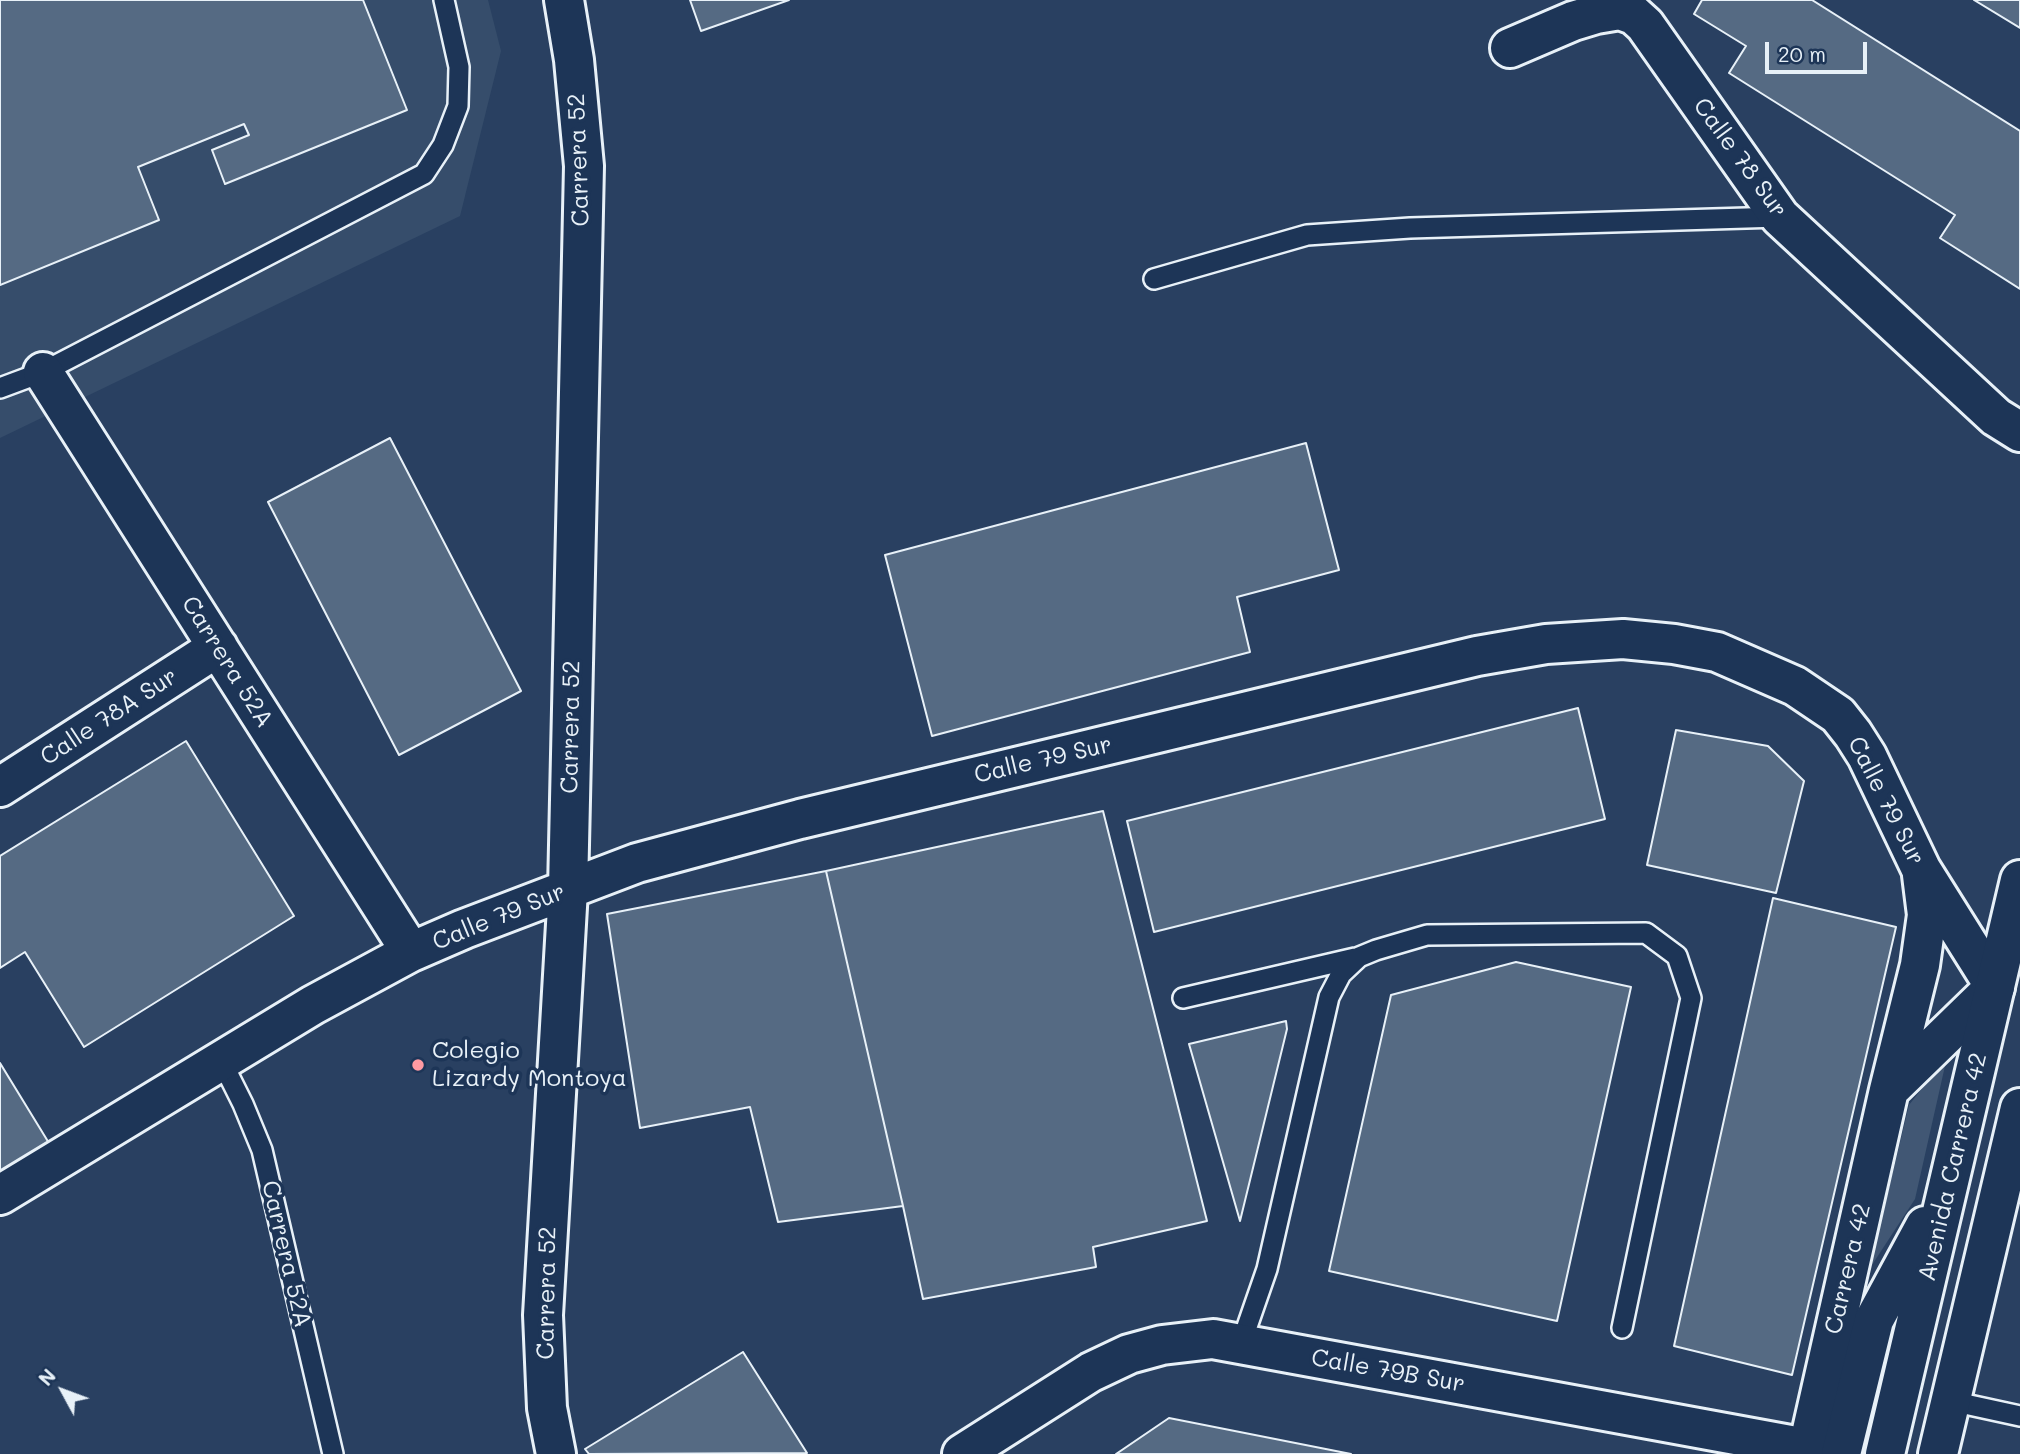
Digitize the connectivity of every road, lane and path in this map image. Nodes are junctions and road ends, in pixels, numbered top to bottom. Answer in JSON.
{"nodes":[{"id":1,"x":444,"y":0,"type":"edge"},
{"id":2,"x":565,"y":0,"type":"edge"},
{"id":3,"x":1510,"y":48,"type":"dead end"},
{"id":4,"x":1780,"y":217,"type":"junction"},
{"id":5,"x":1154,"y":279,"type":"dead end"},
{"id":6,"x":43,"y":372,"type":"junction"},
{"id":7,"x":0,"y":388,"type":"edge"},
{"id":8,"x":2020,"y":432,"type":"edge"},
{"id":9,"x":218,"y":647,"type":"junction"},
{"id":10,"x":0,"y":787,"type":"edge"},
{"id":11,"x":1921,"y":869,"type":"junction"},
{"id":12,"x":2020,"y":880,"type":"edge"},
{"id":13,"x":568,"y":890,"type":"junction"},
{"id":14,"x":411,"y":952,"type":"junction"},
{"id":15,"x":1359,"y":957,"type":"junction"},
{"id":16,"x":1995,"y":987,"type":"junction"},
{"id":17,"x":1183,"y":998,"type":"dead end"},
{"id":18,"x":221,"y":1060,"type":"junction"},
{"id":19,"x":1889,"y":1090,"type":"junction"},
{"id":20,"x":2020,"y":1108,"type":"edge"},
{"id":21,"x":1949,"y":1181,"type":"junction"},
{"id":22,"x":0,"y":1195,"type":"edge"},
{"id":23,"x":1992,"y":1228,"type":"junction"},
{"id":24,"x":1622,"y":1328,"type":"dead end"},
{"id":25,"x":1241,"y":1345,"type":"junction"},
{"id":26,"x":1900,"y":1393,"type":"junction"},
{"id":27,"x":1951,"y":1401,"type":"junction"},
{"id":28,"x":2020,"y":1416,"type":"edge"},
{"id":29,"x":1829,"y":1452,"type":"edge"},
{"id":30,"x":333,"y":1454,"type":"edge"},
{"id":31,"x":556,"y":1454,"type":"edge"},
{"id":32,"x":961,"y":1454,"type":"edge"},
{"id":33,"x":1885,"y":1454,"type":"edge"},
{"id":34,"x":1938,"y":1454,"type":"edge"}],
"edges":[{"from":1,"to":6,"type":"lane"},
{"from":2,"to":13,"type":"main road","name":"Carrera 52"},
{"from":3,"to":4,"type":"main road","name":"Calle 78 Sur"},
{"from":4,"to":5,"type":"lane"},
{"from":4,"to":8,"type":"main road","name":"Calle 78 Sur"},
{"from":6,"to":7,"type":"lane"},
{"from":6,"to":9,"type":"main road","name":"Carrera 52A"},
{"from":9,"to":10,"type":"main road","name":"Calle 78A Sur"},
{"from":9,"to":14,"type":"main road","name":"Carrera 52A"},
{"from":11,"to":13,"type":"main road","name":"Calle 79 Sur"},
{"from":11,"to":16,"type":"main road","name":"Calle 79 Sur"},
{"from":11,"to":19,"type":"main road","name":"Carrera 42"},
{"from":12,"to":16,"type":"main road","name":"Avenida Carrera 42"},
{"from":13,"to":14,"type":"main road","name":"Calle 79 Sur"},
{"from":13,"to":31,"type":"main road","name":"Carrera 52"},
{"from":14,"to":18,"type":"main road","name":"Calle 79 Sur"},
{"from":15,"to":17,"type":"lane"},
{"from":15,"to":24,"type":"lane"},
{"from":15,"to":25,"type":"lane"},
{"from":16,"to":19,"type":"main road"},
{"from":16,"to":21,"type":"main road","name":"Avenida Carrera 42"},
{"from":18,"to":22,"type":"main road","name":"Calle 79 Sur"},
{"from":18,"to":30,"type":"lane","name":"Carrera 52A"},
{"from":19,"to":29,"type":"main road","name":"Carrera 42"},
{"from":20,"to":23,"type":"main road"},
{"from":21,"to":26,"type":"main road","name":"Avenida Carrera 42"},
{"from":21,"to":29,"type":"main road"},
{"from":23,"to":26,"type":"main road"},
{"from":23,"to":27,"type":"main road"},
{"from":25,"to":29,"type":"main road","name":"Calle 79B Sur"},
{"from":25,"to":32,"type":"main road","name":"Calle 79B Sur"},
{"from":26,"to":33,"type":"main road","name":"Avenida Carrera 42"},
{"from":27,"to":28,"type":"lane"},
{"from":27,"to":34,"type":"main road"}]}
